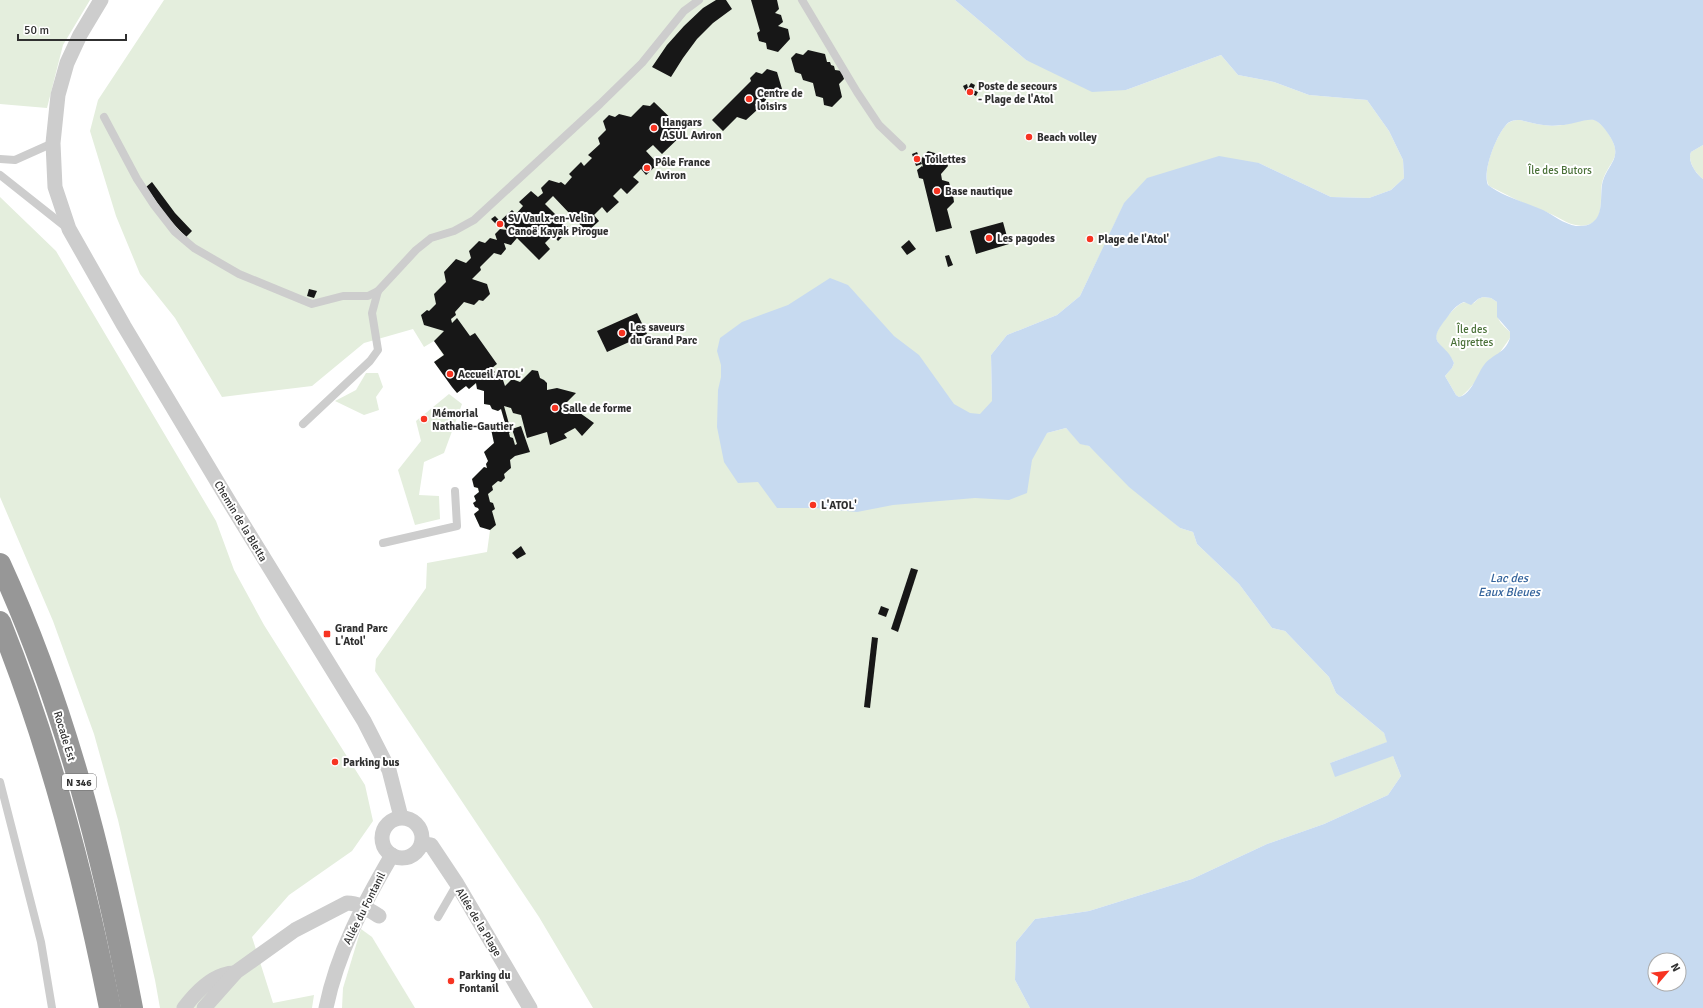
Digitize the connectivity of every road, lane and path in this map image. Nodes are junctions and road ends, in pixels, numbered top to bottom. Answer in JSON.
{"nodes":[{"id":1,"x":101,"y":0,"type":"edge"},
{"id":2,"x":699,"y":0,"type":"edge"},
{"id":3,"x":802,"y":0,"type":"edge"},
{"id":4,"x":104,"y":117,"type":"dead end"},
{"id":5,"x":53,"y":143,"type":"junction"},
{"id":6,"x":902,"y":147,"type":"dead end"},
{"id":7,"x":0,"y":159,"type":"edge"},
{"id":8,"x":0,"y":176,"type":"edge"},
{"id":9,"x":69,"y":229,"type":"junction"},
{"id":10,"x":378,"y":291,"type":"junction"},
{"id":11,"x":303,"y":424,"type":"dead end"},
{"id":12,"x":455,"y":490,"type":"dead end"},
{"id":13,"x":383,"y":543,"type":"dead end"},
{"id":14,"x":0,"y":564,"type":"edge"},
{"id":15,"x":0,"y":622,"type":"edge"},
{"id":16,"x":0,"y":782,"type":"edge"},
{"id":17,"x":401,"y":817,"type":"junction"},
{"id":18,"x":422,"y":844,"type":"junction"},
{"id":19,"x":392,"y":855,"type":"junction"},
{"id":20,"x":456,"y":884,"type":"junction"},
{"id":21,"x":362,"y":906,"type":"junction"},
{"id":22,"x":379,"y":916,"type":"dead end"},
{"id":23,"x":438,"y":917,"type":"dead end"},
{"id":24,"x":236,"y":972,"type":"junction"},
{"id":25,"x":52,"y":1008,"type":"edge"},
{"id":26,"x":110,"y":1008,"type":"edge"},
{"id":27,"x":132,"y":1008,"type":"edge"},
{"id":28,"x":184,"y":1008,"type":"edge"},
{"id":29,"x":204,"y":1008,"type":"edge"},
{"id":30,"x":326,"y":1008,"type":"edge"},
{"id":31,"x":530,"y":1008,"type":"edge"}],
"edges":[{"from":1,"to":5,"type":"street","name":"Chemin de la Bletta"},
{"from":2,"to":10,"type":"lane"},
{"from":3,"to":6,"type":"lane"},
{"from":4,"to":10,"type":"lane"},
{"from":5,"to":7,"type":"lane"},
{"from":5,"to":9,"type":"street","name":"Chemin de la Bletta"},
{"from":8,"to":9,"type":"lane"},
{"from":9,"to":17,"type":"street","name":"Chemin de la Bletta"},
{"from":10,"to":11,"type":"lane"},
{"from":12,"to":13,"type":"lane"},
{"from":14,"to":27,"type":"highway","name":"Rocade Est","number":"N 346"},
{"from":15,"to":26,"type":"highway","name":"Rocade Est","number":"N 346"},
{"from":16,"to":25,"type":"lane"},
{"from":17,"to":18,"type":"street"},
{"from":17,"to":19,"type":"street"},
{"from":18,"to":19,"type":"street"},
{"from":18,"to":20,"type":"street","name":"Allée de la Plage"},
{"from":19,"to":21,"type":"street","name":"Allée du Fontanil"},
{"from":20,"to":23,"type":"lane"},
{"from":20,"to":31,"type":"street","name":"Allée de la Plage"},
{"from":21,"to":22,"type":"street"},
{"from":21,"to":24,"type":"street"},
{"from":21,"to":30,"type":"street","name":"Allée du Fontanil"},
{"from":24,"to":28,"type":"street"},
{"from":24,"to":29,"type":"street"}]}
